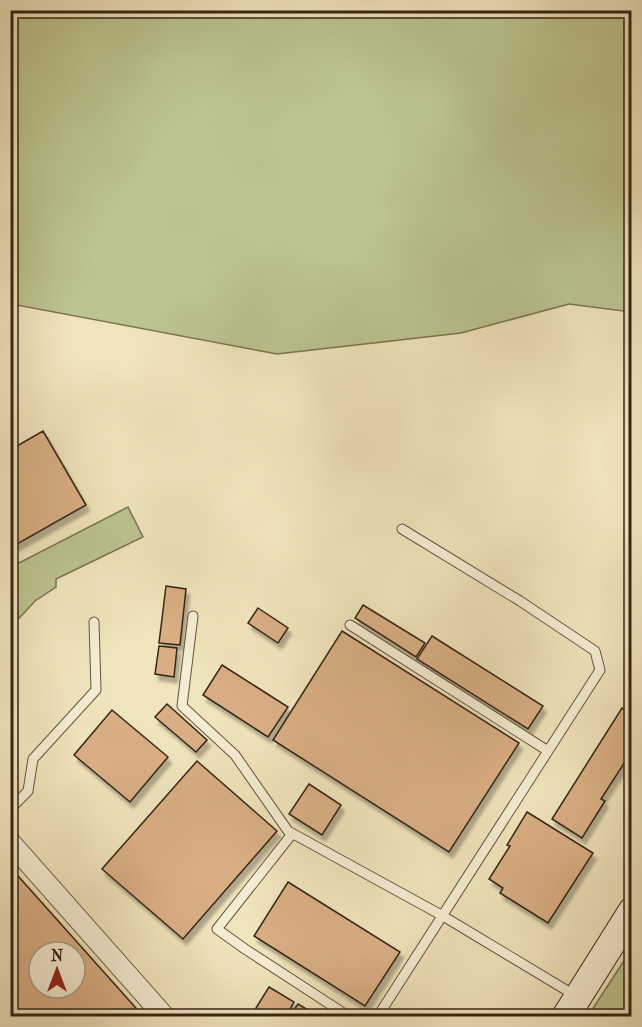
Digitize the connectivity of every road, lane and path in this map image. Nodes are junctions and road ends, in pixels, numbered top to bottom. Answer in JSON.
{"nodes":[{"id":1,"x":402,"y":529,"type":"dead end"},
{"id":2,"x":193,"y":616,"type":"dead end"},
{"id":3,"x":94,"y":622,"type":"dead end"},
{"id":4,"x":350,"y":625,"type":"dead end"},
{"id":5,"x":549,"y":751,"type":"junction"},
{"id":6,"x":10,"y":809,"type":"edge"},
{"id":7,"x":292,"y":834,"type":"junction"},
{"id":8,"x":10,"y":842,"type":"edge"},
{"id":9,"x":632,"y":911,"type":"edge"},
{"id":10,"x":443,"y":916,"type":"junction"},
{"id":11,"x":572,"y":1007,"type":"edge"},
{"id":12,"x":160,"y":1015,"type":"edge"},
{"id":13,"x":348,"y":1017,"type":"edge"},
{"id":14,"x":378,"y":1017,"type":"edge"}],
"edges":[{"from":1,"to":5,"type":"lane"},
{"from":2,"to":7,"type":"lane"},
{"from":3,"to":6,"type":"lane"},
{"from":4,"to":5,"type":"lane"},
{"from":5,"to":10,"type":"lane"},
{"from":7,"to":10,"type":"lane"},
{"from":7,"to":13,"type":"lane"},
{"from":8,"to":12,"type":"street"},
{"from":9,"to":11,"type":"main road"},
{"from":10,"to":11,"type":"lane"},
{"from":10,"to":14,"type":"lane"}]}
